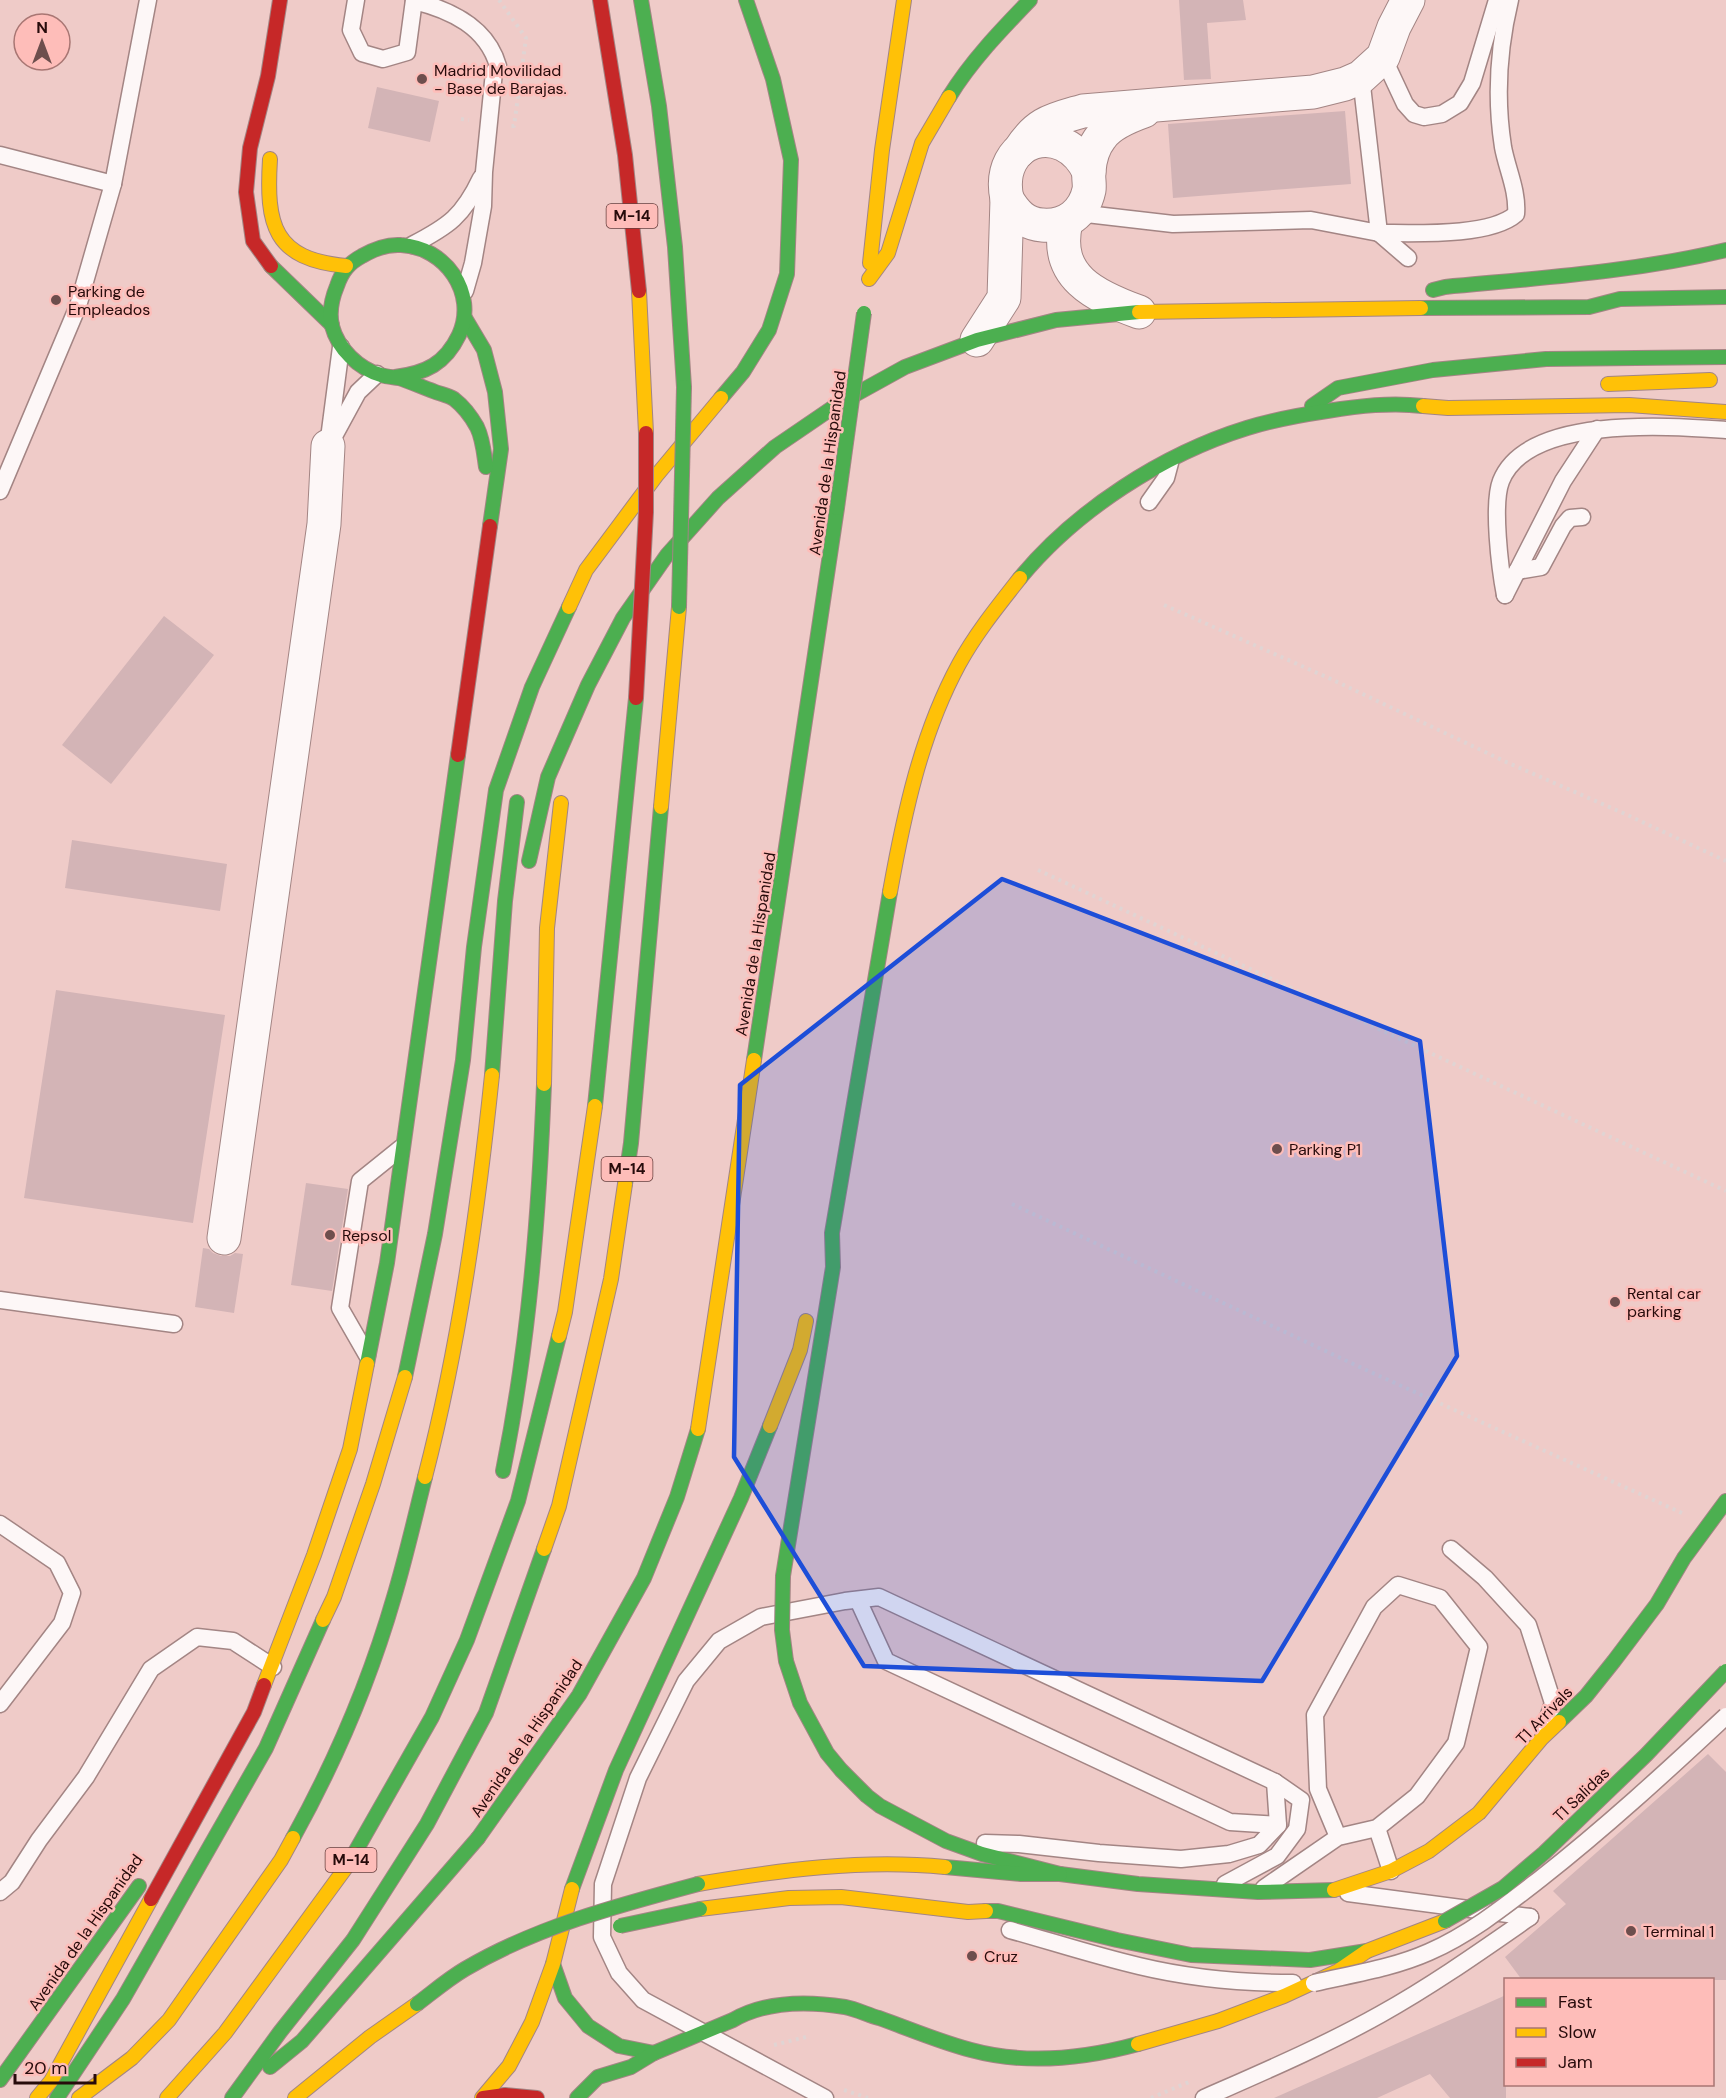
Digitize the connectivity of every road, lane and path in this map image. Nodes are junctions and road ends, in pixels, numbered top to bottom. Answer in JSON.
{"nodes":[{"id":1,"x":148,"y":0,"type":"edge"},
{"id":2,"x":280,"y":0,"type":"edge"},
{"id":3,"x":356,"y":0,"type":"edge"},
{"id":4,"x":600,"y":0,"type":"edge"},
{"id":5,"x":642,"y":0,"type":"edge"},
{"id":6,"x":746,"y":0,"type":"edge"},
{"id":7,"x":904,"y":0,"type":"edge"},
{"id":8,"x":1030,"y":0,"type":"edge"},
{"id":9,"x":1497,"y":0,"type":"edge"},
{"id":10,"x":1510,"y":0,"type":"edge"},
{"id":11,"x":414,"y":1,"type":"edge"},
{"id":12,"x":769,"y":22,"type":"dead end"},
{"id":13,"x":1389,"y":32,"type":"edge"},
{"id":14,"x":268,"y":76,"type":"junction"},
{"id":15,"x":773,"y":79,"type":"junction"},
{"id":16,"x":1166,"y":104,"type":"junction"},
{"id":17,"x":270,"y":123,"type":"dead end"},
{"id":18,"x":270,"y":145,"type":"dead end"},
{"id":19,"x":1019,"y":151,"type":"junction"},
{"id":20,"x":0,"y":155,"type":"edge"},
{"id":21,"x":776,"y":170,"type":"dead end"},
{"id":22,"x":484,"y":172,"type":"junction"},
{"id":23,"x":1089,"y":172,"type":"junction"},
{"id":24,"x":113,"y":184,"type":"junction"},
{"id":25,"x":1007,"y":199,"type":"junction"},
{"id":26,"x":788,"y":206,"type":"junction"},
{"id":27,"x":1072,"y":218,"type":"junction"},
{"id":28,"x":1379,"y":233,"type":"junction"},
{"id":29,"x":412,"y":245,"type":"junction"},
{"id":30,"x":1726,"y":250,"type":"edge"},
{"id":31,"x":1408,"y":258,"type":"dead end"},
{"id":32,"x":346,"y":266,"type":"junction"},
{"id":33,"x":463,"y":294,"type":"junction"},
{"id":34,"x":866,"y":296,"type":"junction"},
{"id":35,"x":1726,"y":297,"type":"edge"},
{"id":36,"x":1589,"y":307,"type":"junction"},
{"id":37,"x":1367,"y":308,"type":"junction"},
{"id":38,"x":1139,"y":312,"type":"junction"},
{"id":39,"x":1619,"y":315,"type":"dead end"},
{"id":40,"x":465,"y":318,"type":"junction"},
{"id":41,"x":332,"y":325,"type":"junction"},
{"id":42,"x":977,"y":340,"type":"junction"},
{"id":43,"x":341,"y":346,"type":"junction"},
{"id":44,"x":1726,"y":357,"type":"edge"},
{"id":45,"x":377,"y":374,"type":"junction"},
{"id":46,"x":395,"y":377,"type":"junction"},
{"id":47,"x":1726,"y":380,"type":"edge"},
{"id":48,"x":1594,"y":384,"type":"dead end"},
{"id":49,"x":1440,"y":394,"type":"dead end"},
{"id":50,"x":1404,"y":404,"type":"junction"},
{"id":51,"x":1726,"y":412,"type":"edge"},
{"id":52,"x":1298,"y":416,"type":"junction"},
{"id":53,"x":1597,"y":429,"type":"junction"},
{"id":54,"x":1726,"y":430,"type":"edge"},
{"id":55,"x":328,"y":446,"type":"junction"},
{"id":56,"x":1171,"y":459,"type":"junction"},
{"id":57,"x":0,"y":491,"type":"edge"},
{"id":58,"x":1149,"y":502,"type":"dead end"},
{"id":59,"x":495,"y":506,"type":"junction"},
{"id":60,"x":1582,"y":517,"type":"dead end"},
{"id":61,"x":1517,"y":571,"type":"junction"},
{"id":62,"x":1164,"y":605,"type":"dead end"},
{"id":63,"x":588,"y":685,"type":"junction"},
{"id":64,"x":532,"y":687,"type":"junction"},
{"id":65,"x":524,"y":747,"type":"dead end"},
{"id":66,"x":569,"y":765,"type":"dead end"},
{"id":67,"x":564,"y":788,"type":"dead end"},
{"id":68,"x":518,"y":794,"type":"dead end"},
{"id":69,"x":1726,"y":861,"type":"edge"},
{"id":70,"x":527,"y":870,"type":"dead end"},
{"id":71,"x":1038,"y":870,"type":"dead end"},
{"id":72,"x":517,"y":927,"type":"dead end"},
{"id":73,"x":496,"y":1041,"type":"junction"},
{"id":74,"x":404,"y":1146,"type":"junction"},
{"id":75,"x":1726,"y":1191,"type":"edge"},
{"id":76,"x":1012,"y":1204,"type":"dead end"},
{"id":77,"x":832,"y":1233,"type":"junction"},
{"id":78,"x":224,"y":1238,"type":"dead end"},
{"id":79,"x":819,"y":1264,"type":"dead end"},
{"id":80,"x":0,"y":1300,"type":"edge"},
{"id":81,"x":810,"y":1307,"type":"dead end"},
{"id":82,"x":174,"y":1324,"type":"dead end"},
{"id":83,"x":368,"y":1356,"type":"junction"},
{"id":84,"x":499,"y":1489,"type":"dead end"},
{"id":85,"x":1726,"y":1501,"type":"edge"},
{"id":86,"x":1691,"y":1518,"type":"dead end"},
{"id":87,"x":0,"y":1524,"type":"edge"},
{"id":88,"x":492,"y":1533,"type":"dead end"},
{"id":89,"x":1451,"y":1549,"type":"dead end"},
{"id":90,"x":1686,"y":1583,"type":"dead end"},
{"id":91,"x":486,"y":1591,"type":"junction"},
{"id":92,"x":858,"y":1600,"type":"junction"},
{"id":93,"x":1657,"y":1604,"type":"junction"},
{"id":94,"x":273,"y":1667,"type":"junction"},
{"id":95,"x":1726,"y":1671,"type":"edge"},
{"id":96,"x":0,"y":1704,"type":"edge"},
{"id":97,"x":254,"y":1712,"type":"junction"},
{"id":98,"x":1726,"y":1716,"type":"edge"},
{"id":99,"x":1541,"y":1739,"type":"junction"},
{"id":100,"x":1275,"y":1782,"type":"junction"},
{"id":101,"x":1278,"y":1825,"type":"junction"},
{"id":102,"x":1377,"y":1828,"type":"junction"},
{"id":103,"x":1338,"y":1837,"type":"junction"},
{"id":104,"x":945,"y":1841,"type":"junction"},
{"id":105,"x":163,"y":1849,"type":"dead end"},
{"id":106,"x":1390,"y":1871,"type":"junction"},
{"id":107,"x":1060,"y":1874,"type":"junction"},
{"id":108,"x":144,"y":1878,"type":"dead end"},
{"id":109,"x":1215,"y":1889,"type":"junction"},
{"id":110,"x":1332,"y":1891,"type":"junction"},
{"id":111,"x":0,"y":1892,"type":"edge"},
{"id":112,"x":1258,"y":1892,"type":"junction"},
{"id":113,"x":968,"y":1912,"type":"junction"},
{"id":114,"x":543,"y":1951,"type":"dead end"},
{"id":115,"x":1367,"y":1951,"type":"junction"},
{"id":116,"x":553,"y":1964,"type":"junction"},
{"id":117,"x":1314,"y":1983,"type":"junction"},
{"id":118,"x":462,"y":1988,"type":"dead end"},
{"id":119,"x":417,"y":2004,"type":"junction"},
{"id":120,"x":702,"y":2032,"type":"junction"},
{"id":121,"x":654,"y":2053,"type":"junction"},
{"id":122,"x":0,"y":2080,"type":"edge"},
{"id":123,"x":233,"y":2097,"type":"edge"},
{"id":124,"x":37,"y":2098,"type":"edge"},
{"id":125,"x":57,"y":2098,"type":"edge"},
{"id":126,"x":79,"y":2098,"type":"edge"},
{"id":127,"x":167,"y":2098,"type":"edge"},
{"id":128,"x":295,"y":2098,"type":"edge"},
{"id":129,"x":483,"y":2098,"type":"edge"},
{"id":130,"x":537,"y":2098,"type":"edge"},
{"id":131,"x":577,"y":2098,"type":"edge"},
{"id":132,"x":825,"y":2098,"type":"edge"},
{"id":133,"x":1204,"y":2098,"type":"edge"}],
"edges":[{"from":1,"to":24,"type":"lane"},
{"from":2,"to":14,"type":"main road"},
{"from":3,"to":11,"type":"lane"},
{"from":4,"to":91,"type":"main road","number":"M-14","bridge":true},
{"from":5,"to":123,"type":"main road","number":"M-14","bridge":true},
{"from":6,"to":15,"type":"main road"},
{"from":7,"to":34,"type":"main road","name":"Avenida de la Hispanidad"},
{"from":8,"to":34,"type":"main road"},
{"from":9,"to":13,"type":"lane"},
{"from":10,"to":28,"type":"lane"},
{"from":11,"to":22,"type":"lane"},
{"from":12,"to":15,"type":"main road"},
{"from":13,"to":16,"type":"street"},
{"from":13,"to":28,"type":"lane"},
{"from":14,"to":17,"type":"main road"},
{"from":14,"to":41,"type":"main road"},
{"from":15,"to":26,"type":"main road"},
{"from":16,"to":19,"type":"street"},
{"from":16,"to":23,"type":"street"},
{"from":18,"to":32,"type":"main road"},
{"from":19,"to":23,"type":"street"},
{"from":19,"to":25,"type":"street"},
{"from":20,"to":24,"type":"lane"},
{"from":21,"to":26,"type":"main road"},
{"from":22,"to":29,"type":"lane"},
{"from":22,"to":33,"type":"lane"},
{"from":23,"to":27,"type":"street"},
{"from":24,"to":57,"type":"lane"},
{"from":25,"to":27,"type":"street"},
{"from":25,"to":42,"type":"street"},
{"from":26,"to":64,"type":"main road"},
{"from":27,"to":28,"type":"lane"},
{"from":27,"to":38,"type":"street"},
{"from":28,"to":31,"type":"lane"},
{"from":29,"to":32,"type":"main road"},
{"from":29,"to":33,"type":"main road"},
{"from":30,"to":37,"type":"main road"},
{"from":32,"to":41,"type":"main road"},
{"from":33,"to":40,"type":"main road"},
{"from":34,"to":123,"type":"main road","name":"Avenida de la Hispanidad","bridge":true},
{"from":35,"to":36,"type":"main road"},
{"from":36,"to":37,"type":"main road"},
{"from":36,"to":39,"type":"main road"},
{"from":37,"to":38,"type":"main road"},
{"from":38,"to":42,"type":"main road"},
{"from":40,"to":46,"type":"main road"},
{"from":40,"to":59,"type":"main road","name":"Avenida de la Hispanidad"},
{"from":41,"to":43,"type":"main road"},
{"from":42,"to":63,"type":"main road"},
{"from":43,"to":45,"type":"main road"},
{"from":43,"to":55,"type":"lane"},
{"from":44,"to":52,"type":"main road"},
{"from":45,"to":46,"type":"main road"},
{"from":45,"to":55,"type":"lane"},
{"from":46,"to":59,"type":"main road","name":"Avenida de la Hispanidad"},
{"from":47,"to":48,"type":"main road"},
{"from":49,"to":50,"type":"main road"},
{"from":50,"to":51,"type":"main road"},
{"from":50,"to":52,"type":"main road"},
{"from":52,"to":56,"type":"main road"},
{"from":53,"to":54,"type":"lane"},
{"from":53,"to":61,"type":"lane"},
{"from":53,"to":61,"type":"lane"},
{"from":55,"to":78,"type":"street"},
{"from":56,"to":58,"type":"lane"},
{"from":56,"to":77,"type":"main road"},
{"from":59,"to":74,"type":"main road","name":"Avenida de la Hispanidad"},
{"from":60,"to":61,"type":"lane"},
{"from":62,"to":69,"type":"path"},
{"from":63,"to":66,"type":"main road"},
{"from":63,"to":70,"type":"main road"},
{"from":64,"to":65,"type":"main road"},
{"from":64,"to":125,"type":"main road"},
{"from":67,"to":84,"type":"main road"},
{"from":68,"to":73,"type":"main road"},
{"from":71,"to":75,"type":"path"},
{"from":72,"to":73,"type":"main road"},
{"from":73,"to":126,"type":"main road"},
{"from":74,"to":83,"type":"main road","name":"Avenida de la Hispanidad"},
{"from":74,"to":83,"type":"lane"},
{"from":76,"to":86,"type":"path"},
{"from":77,"to":79,"type":"main road"},
{"from":77,"to":104,"type":"main road","bridge":true},
{"from":80,"to":82,"type":"lane"},
{"from":81,"to":116,"type":"main road"},
{"from":83,"to":94,"type":"main road","name":"Avenida de la Hispanidad"},
{"from":85,"to":93,"type":"main road","name":"T1 Arrivals"},
{"from":87,"to":96,"type":"lane"},
{"from":88,"to":91,"type":"main road"},
{"from":89,"to":99,"type":"lane"},
{"from":90,"to":93,"type":"main road"},
{"from":91,"to":127,"type":"main road","number":"M-14"},
{"from":92,"to":100,"type":"lane"},
{"from":92,"to":101,"type":"lane"},
{"from":92,"to":120,"type":"lane"},
{"from":93,"to":99,"type":"main road","name":"T1 Arrivals"},
{"from":94,"to":97,"type":"main road","name":"Avenida de la Hispanidad"},
{"from":94,"to":111,"type":"lane"},
{"from":95,"to":115,"type":"main road","name":"T1 Salidas","bridge":true},
{"from":97,"to":105,"type":"main road","name":"Avenida de la Hispanidad"},
{"from":97,"to":124,"type":"main road","name":"Avenida de la Hispanidad"},
{"from":98,"to":117,"type":"lane","bridge":true},
{"from":99,"to":106,"type":"main road","name":"T1 Arrivals"},
{"from":100,"to":101,"type":"lane"},
{"from":100,"to":109,"type":"lane"},
{"from":101,"to":104,"type":"lane"},
{"from":102,"to":103,"type":"lane"},
{"from":102,"to":103,"type":"lane"},
{"from":102,"to":106,"type":"lane"},
{"from":103,"to":112,"type":"lane"},
{"from":104,"to":107,"type":"main road"},
{"from":106,"to":110,"type":"main road","name":"T1 Arrivals"},
{"from":107,"to":109,"type":"main road","name":"T1 Arrivals"},
{"from":107,"to":119,"type":"main road","bridge":true},
{"from":108,"to":122,"type":"main road","name":"Avenida de la Hispanidad"},
{"from":109,"to":112,"type":"main road","name":"T1 Arrivals"},
{"from":110,"to":112,"type":"main road","name":"T1 Arrivals"},
{"from":110,"to":133,"type":"lane"},
{"from":113,"to":114,"type":"main road","bridge":true},
{"from":113,"to":115,"type":"main road"},
{"from":113,"to":117,"type":"lane"},
{"from":115,"to":117,"type":"main road"},
{"from":116,"to":121,"type":"main road"},
{"from":116,"to":129,"type":"main road"},
{"from":117,"to":120,"type":"main road"},
{"from":118,"to":119,"type":"main road"},
{"from":119,"to":128,"type":"main road"},
{"from":120,"to":121,"type":"main road"},
{"from":120,"to":132,"type":"lane"},
{"from":121,"to":131,"type":"main road"},
{"from":129,"to":130,"type":"main road"}]}
